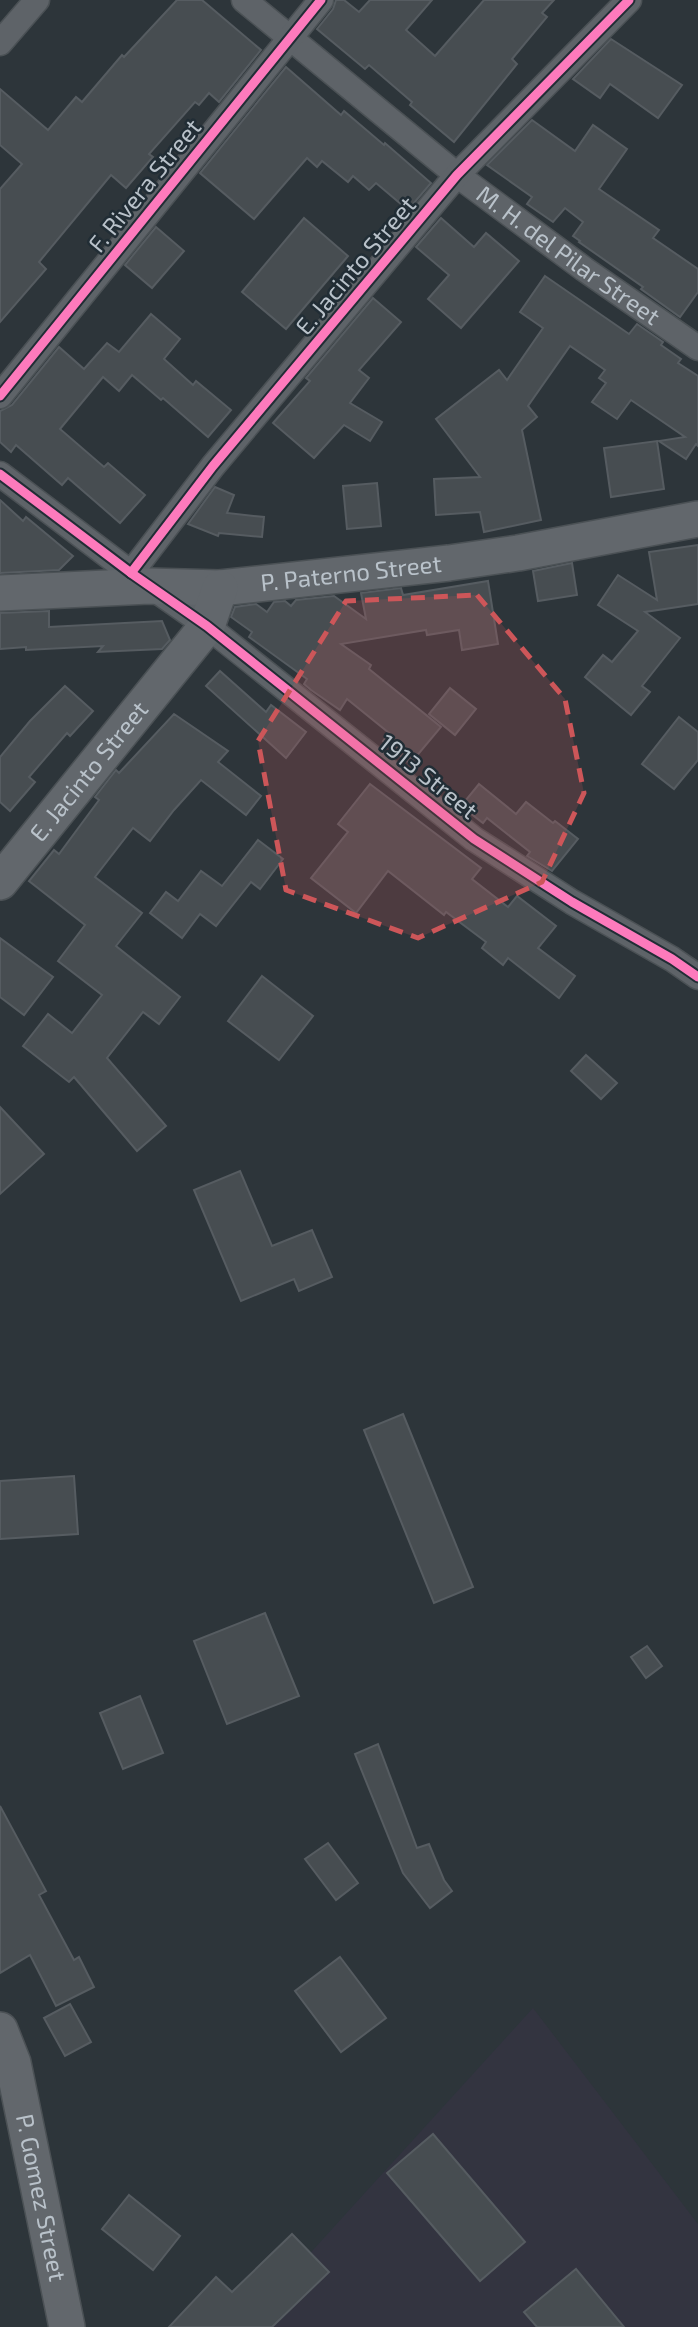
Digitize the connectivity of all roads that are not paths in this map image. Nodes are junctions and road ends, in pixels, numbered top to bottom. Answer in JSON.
{"nodes":[{"id":1,"x":37,"y":0,"type":"edge"},
{"id":2,"x":244,"y":0,"type":"edge"},
{"id":3,"x":321,"y":0,"type":"edge"},
{"id":4,"x":629,"y":0,"type":"edge"},
{"id":5,"x":290,"y":37,"type":"junction"},
{"id":6,"x":0,"y":43,"type":"edge"},
{"id":7,"x":457,"y":175,"type":"junction"},
{"id":8,"x":698,"y":348,"type":"edge"},
{"id":9,"x":0,"y":396,"type":"edge"},
{"id":10,"x":0,"y":474,"type":"edge"},
{"id":11,"x":698,"y":519,"type":"edge"},
{"id":12,"x":140,"y":579,"type":"junction"},
{"id":13,"x":220,"y":588,"type":"junction"},
{"id":14,"x":0,"y":593,"type":"edge"},
{"id":15,"x":207,"y":626,"type":"junction"},
{"id":16,"x":0,"y":882,"type":"edge"},
{"id":17,"x":698,"y":977,"type":"edge"},
{"id":18,"x":0,"y":2030,"type":"edge"},
{"id":19,"x":67,"y":2327,"type":"edge"}],
"edges":[{"from":1,"to":6,"type":"street"},
{"from":2,"to":5,"type":"street","name":"M. H. del Pilar Street"},
{"from":3,"to":5,"type":"street","name":"F. Rivera Street"},
{"from":4,"to":7,"type":"street","name":"E. Jacinto Street"},
{"from":5,"to":7,"type":"street","name":"M. H. del Pilar Street"},
{"from":5,"to":9,"type":"street","name":"F. Rivera Street"},
{"from":7,"to":8,"type":"street","name":"M. H. del Pilar Street"},
{"from":7,"to":12,"type":"street","name":"E. Jacinto Street"},
{"from":10,"to":12,"type":"street","name":"1913 Street"},
{"from":11,"to":13,"type":"main road","name":"P. Paterno Street"},
{"from":12,"to":13,"type":"main road","name":"P. Paterno Street"},
{"from":12,"to":14,"type":"main road","name":"P. Paterno Street"},
{"from":12,"to":15,"type":"street","name":"1913 Street"},
{"from":13,"to":15,"type":"main road","name":"E. Jacinto Street"},
{"from":15,"to":16,"type":"main road","name":"E. Jacinto Street"},
{"from":15,"to":17,"type":"street","name":"1913 Street"},
{"from":18,"to":19,"type":"main road","name":"P. Gomez Street"}]}
